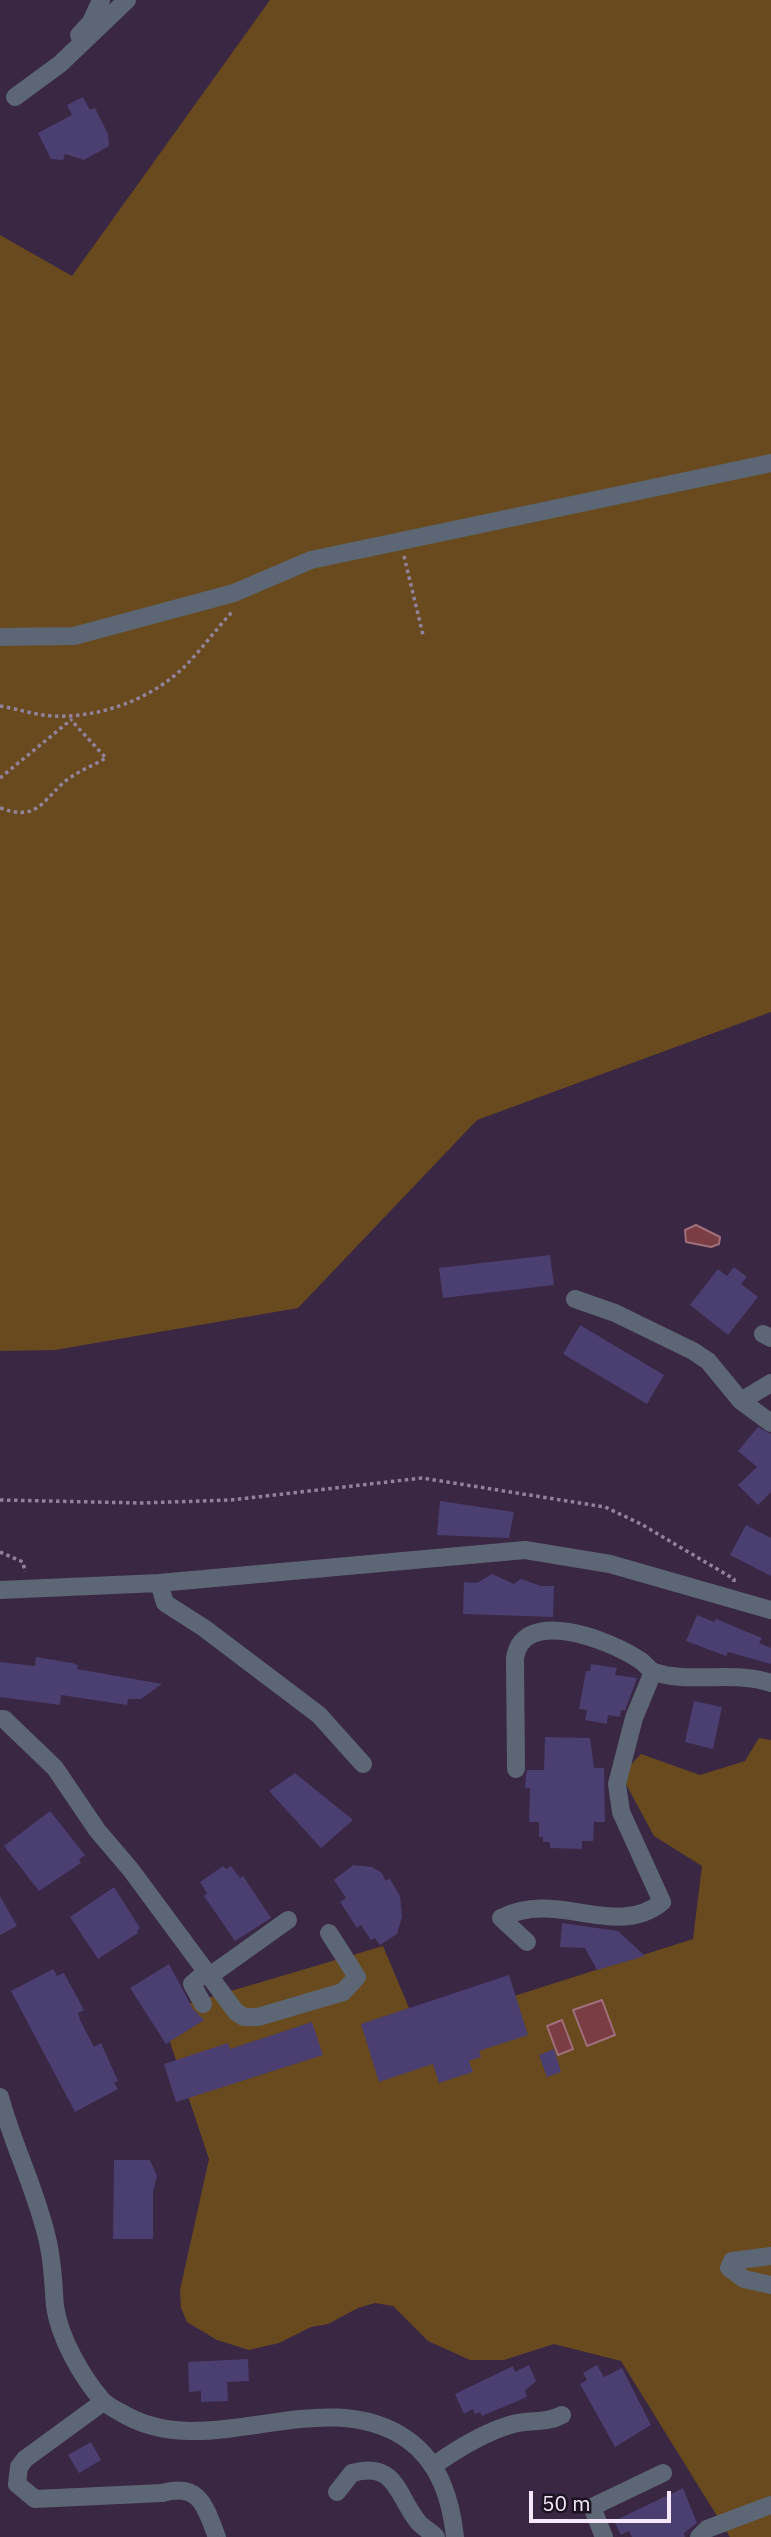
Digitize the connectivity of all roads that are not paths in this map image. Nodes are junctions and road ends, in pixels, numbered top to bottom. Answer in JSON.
{"nodes":[{"id":1,"x":101,"y":0,"type":"edge"},
{"id":2,"x":127,"y":0,"type":"edge"},
{"id":3,"x":60,"y":64,"type":"junction"},
{"id":4,"x":15,"y":97,"type":"dead end"},
{"id":5,"x":771,"y":463,"type":"edge"},
{"id":6,"x":0,"y":637,"type":"edge"},
{"id":7,"x":575,"y":1299,"type":"dead end"},
{"id":8,"x":771,"y":1383,"type":"edge"},
{"id":9,"x":741,"y":1401,"type":"junction"},
{"id":10,"x":771,"y":1423,"type":"edge"},
{"id":11,"x":159,"y":1583,"type":"junction"},
{"id":12,"x":0,"y":1590,"type":"edge"},
{"id":13,"x":771,"y":1610,"type":"edge"},
{"id":14,"x":653,"y":1672,"type":"junction"},
{"id":15,"x":771,"y":1683,"type":"edge"},
{"id":16,"x":0,"y":1719,"type":"edge"},
{"id":17,"x":363,"y":1764,"type":"dead end"},
{"id":18,"x":516,"y":1769,"type":"dead end"},
{"id":19,"x":288,"y":1920,"type":"dead end"},
{"id":20,"x":329,"y":1933,"type":"dead end"},
{"id":21,"x":527,"y":1942,"type":"dead end"},
{"id":22,"x":209,"y":1973,"type":"junction"},
{"id":23,"x":202,"y":2004,"type":"dead end"},
{"id":24,"x":0,"y":2097,"type":"edge"},
{"id":25,"x":3,"y":2119,"type":"edge"},
{"id":26,"x":771,"y":2256,"type":"edge"},
{"id":27,"x":771,"y":2285,"type":"edge"},
{"id":28,"x":103,"y":2402,"type":"junction"},
{"id":29,"x":562,"y":2415,"type":"dead end"},
{"id":30,"x":433,"y":2466,"type":"junction"},
{"id":31,"x":663,"y":2473,"type":"dead end"},
{"id":32,"x":337,"y":2492,"type":"dead end"},
{"id":33,"x":771,"y":2505,"type":"edge"},
{"id":34,"x":416,"y":2518,"type":"junction"},
{"id":35,"x":217,"y":2537,"type":"edge"},
{"id":36,"x":414,"y":2537,"type":"edge"},
{"id":37,"x":436,"y":2537,"type":"edge"},
{"id":38,"x":455,"y":2537,"type":"edge"},
{"id":39,"x":604,"y":2537,"type":"edge"},
{"id":40,"x":699,"y":2537,"type":"edge"}],
"edges":[{"from":1,"to":3,"type":"street"},
{"from":2,"to":3,"type":"street"},
{"from":3,"to":4,"type":"street"},
{"from":5,"to":6,"type":"street"},
{"from":7,"to":9,"type":"street"},
{"from":8,"to":9,"type":"street"},
{"from":9,"to":10,"type":"street"},
{"from":11,"to":12,"type":"street"},
{"from":11,"to":13,"type":"street"},
{"from":11,"to":17,"type":"street"},
{"from":14,"to":15,"type":"street"},
{"from":14,"to":18,"type":"street"},
{"from":14,"to":21,"type":"street"},
{"from":16,"to":22,"type":"street"},
{"from":19,"to":22,"type":"street"},
{"from":20,"to":22,"type":"street"},
{"from":22,"to":23,"type":"street"},
{"from":24,"to":25,"type":"street"},
{"from":25,"to":28,"type":"street"},
{"from":26,"to":27,"type":"street"},
{"from":28,"to":30,"type":"street"},
{"from":28,"to":35,"type":"street"},
{"from":29,"to":30,"type":"street"},
{"from":30,"to":38,"type":"street"},
{"from":31,"to":39,"type":"street"},
{"from":32,"to":34,"type":"street"},
{"from":33,"to":40,"type":"street"},
{"from":34,"to":36,"type":"street"},
{"from":34,"to":37,"type":"street"}]}
